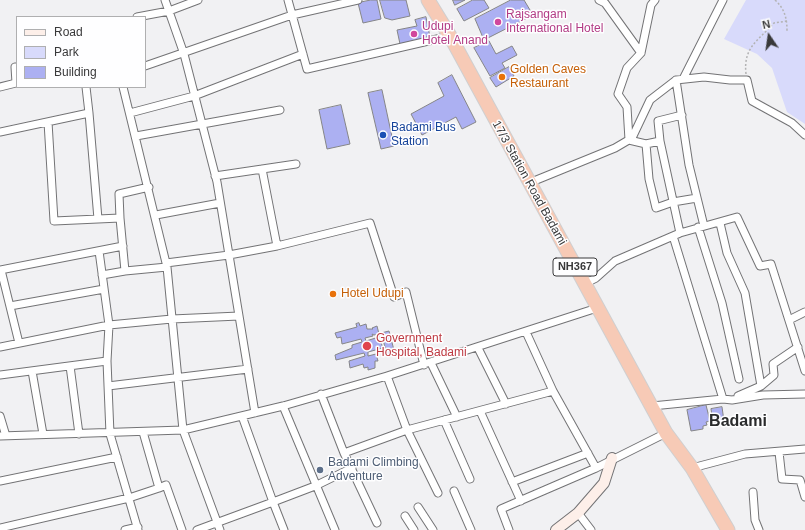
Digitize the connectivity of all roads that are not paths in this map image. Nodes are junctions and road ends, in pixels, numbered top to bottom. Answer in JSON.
{"nodes":[{"id":1,"x":164,"y":0,"type":"edge"},
{"id":2,"x":198,"y":0,"type":"edge"},
{"id":3,"x":288,"y":0,"type":"edge"},
{"id":4,"x":358,"y":0,"type":"edge"},
{"id":5,"x":428,"y":0,"type":"edge"},
{"id":6,"x":599,"y":0,"type":"edge"},
{"id":7,"x":655,"y":0,"type":"edge"},
{"id":8,"x":723,"y":0,"type":"edge"},
{"id":9,"x":169,"y":12,"type":"junction"},
{"id":10,"x":292,"y":15,"type":"junction"},
{"id":11,"x":143,"y":16,"type":"edge"},
{"id":12,"x":450,"y":36,"type":"junction"},
{"id":13,"x":641,"y":53,"type":"junction"},
{"id":14,"x":184,"y":54,"type":"junction"},
{"id":15,"x":303,"y":54,"type":"junction"},
{"id":16,"x":146,"y":66,"type":"edge"},
{"id":17,"x":16,"y":67,"type":"edge"},
{"id":18,"x":684,"y":79,"type":"junction"},
{"id":19,"x":676,"y":80,"type":"junction"},
{"id":20,"x":16,"y":84,"type":"edge"},
{"id":21,"x":16,"y":84,"type":"edge"},
{"id":22,"x":0,"y":87,"type":"edge"},
{"id":23,"x":86,"y":88,"type":"edge"},
{"id":24,"x":123,"y":88,"type":"edge"},
{"id":25,"x":194,"y":96,"type":"junction"},
{"id":26,"x":280,"y":110,"type":"dead end"},
{"id":27,"x":89,"y":113,"type":"junction"},
{"id":28,"x":130,"y":113,"type":"junction"},
{"id":29,"x":682,"y":115,"type":"junction"},
{"id":30,"x":48,"y":122,"type":"junction"},
{"id":31,"x":201,"y":123,"type":"junction"},
{"id":32,"x":0,"y":132,"type":"edge"},
{"id":33,"x":805,"y":135,"type":"edge"},
{"id":34,"x":136,"y":136,"type":"junction"},
{"id":35,"x":629,"y":140,"type":"junction"},
{"id":36,"x":660,"y":142,"type":"junction"},
{"id":37,"x":646,"y":144,"type":"junction"},
{"id":38,"x":296,"y":164,"type":"dead end"},
{"id":39,"x":262,"y":169,"type":"junction"},
{"id":40,"x":215,"y":176,"type":"junction"},
{"id":41,"x":530,"y":183,"type":"junction"},
{"id":42,"x":149,"y":187,"type":"junction"},
{"id":43,"x":697,"y":198,"type":"junction"},
{"id":44,"x":673,"y":202,"type":"junction"},
{"id":45,"x":220,"y":203,"type":"junction"},
{"id":46,"x":156,"y":215,"type":"junction"},
{"id":47,"x":120,"y":218,"type":"junction"},
{"id":48,"x":98,"y":219,"type":"junction"},
{"id":49,"x":720,"y":223,"type":"junction"},
{"id":50,"x":701,"y":226,"type":"junction"},
{"id":51,"x":676,"y":234,"type":"junction"},
{"id":52,"x":123,"y":246,"type":"junction"},
{"id":53,"x":277,"y":246,"type":"junction"},
{"id":54,"x":99,"y":252,"type":"junction"},
{"id":55,"x":229,"y":255,"type":"junction"},
{"id":56,"x":167,"y":265,"type":"junction"},
{"id":57,"x":1,"y":270,"type":"edge"},
{"id":58,"x":125,"y":271,"type":"junction"},
{"id":59,"x":102,"y":275,"type":"junction"},
{"id":60,"x":584,"y":284,"type":"junction"},
{"id":61,"x":104,"y":289,"type":"junction"},
{"id":62,"x":10,"y":306,"type":"junction"},
{"id":63,"x":597,"y":308,"type":"junction"},
{"id":64,"x":805,"y":312,"type":"edge"},
{"id":65,"x":239,"y":316,"type":"junction"},
{"id":66,"x":172,"y":319,"type":"junction"},
{"id":67,"x":789,"y":320,"type":"junction"},
{"id":68,"x":109,"y":325,"type":"junction"},
{"id":69,"x":526,"y":332,"type":"junction"},
{"id":70,"x":19,"y":343,"type":"junction"},
{"id":71,"x":0,"y":347,"type":"edge"},
{"id":72,"x":798,"y":347,"type":"junction"},
{"id":73,"x":478,"y":348,"type":"junction"},
{"id":74,"x":107,"y":361,"type":"junction"},
{"id":75,"x":428,"y":364,"type":"junction"},
{"id":76,"x":70,"y":366,"type":"junction"},
{"id":77,"x":248,"y":369,"type":"junction"},
{"id":78,"x":32,"y":371,"type":"junction"},
{"id":79,"x":805,"y":371,"type":"edge"},
{"id":80,"x":0,"y":375,"type":"edge"},
{"id":81,"x":386,"y":376,"type":"junction"},
{"id":82,"x":178,"y":379,"type":"junction"},
{"id":83,"x":739,"y":379,"type":"dead end"},
{"id":84,"x":108,"y":386,"type":"junction"},
{"id":85,"x":761,"y":386,"type":"junction"},
{"id":86,"x":552,"y":391,"type":"junction"},
{"id":87,"x":321,"y":394,"type":"junction"},
{"id":88,"x":805,"y":394,"type":"edge"},
{"id":89,"x":723,"y":399,"type":"junction"},
{"id":90,"x":732,"y":400,"type":"junction"},
{"id":91,"x":506,"y":404,"type":"junction"},
{"id":92,"x":283,"y":406,"type":"junction"},
{"id":93,"x":652,"y":406,"type":"junction"},
{"id":94,"x":480,"y":411,"type":"junction"},
{"id":95,"x":255,"y":413,"type":"junction"},
{"id":96,"x":0,"y":416,"type":"edge"},
{"id":97,"x":242,"y":416,"type":"junction"},
{"id":98,"x":457,"y":417,"type":"junction"},
{"id":99,"x":444,"y":420,"type":"junction"},
{"id":100,"x":183,"y":430,"type":"junction"},
{"id":101,"x":407,"y":430,"type":"junction"},
{"id":102,"x":143,"y":432,"type":"junction"},
{"id":103,"x":666,"y":433,"type":"junction"},
{"id":104,"x":43,"y":434,"type":"junction"},
{"id":105,"x":78,"y":434,"type":"junction"},
{"id":106,"x":110,"y":434,"type":"junction"},
{"id":107,"x":3,"y":436,"type":"edge"},
{"id":108,"x":805,"y":449,"type":"edge"},
{"id":109,"x":588,"y":452,"type":"junction"},
{"id":110,"x":779,"y":452,"type":"junction"},
{"id":111,"x":344,"y":453,"type":"junction"},
{"id":112,"x":117,"y":457,"type":"junction"},
{"id":113,"x":612,"y":458,"type":"junction"},
{"id":114,"x":352,"y":468,"type":"junction"},
{"id":115,"x":596,"y":468,"type":"junction"},
{"id":116,"x":692,"y":468,"type":"junction"},
{"id":117,"x":470,"y":479,"type":"dead end"},
{"id":118,"x":0,"y":481,"type":"edge"},
{"id":119,"x":512,"y":482,"type":"junction"},
{"id":120,"x":315,"y":486,"type":"junction"},
{"id":121,"x":159,"y":488,"type":"junction"},
{"id":122,"x":454,"y":492,"type":"dead end"},
{"id":123,"x":753,"y":492,"type":"dead end"},
{"id":124,"x":438,"y":493,"type":"dead end"},
{"id":125,"x":805,"y":497,"type":"edge"},
{"id":126,"x":129,"y":498,"type":"junction"},
{"id":127,"x":521,"y":501,"type":"junction"},
{"id":128,"x":273,"y":502,"type":"junction"},
{"id":129,"x":418,"y":506,"type":"dead end"},
{"id":130,"x":578,"y":513,"type":"junction"},
{"id":131,"x":405,"y":516,"type":"dead end"},
{"id":132,"x":217,"y":522,"type":"junction"},
{"id":133,"x":377,"y":522,"type":"dead end"},
{"id":134,"x":0,"y":528,"type":"edge"},
{"id":135,"x":138,"y":528,"type":"edge"},
{"id":136,"x":126,"y":530,"type":"edge"},
{"id":137,"x":182,"y":530,"type":"edge"},
{"id":138,"x":197,"y":530,"type":"edge"},
{"id":139,"x":220,"y":530,"type":"edge"},
{"id":140,"x":284,"y":530,"type":"edge"},
{"id":141,"x":335,"y":530,"type":"edge"},
{"id":142,"x":414,"y":530,"type":"edge"},
{"id":143,"x":432,"y":530,"type":"edge"},
{"id":144,"x":471,"y":530,"type":"edge"},
{"id":145,"x":509,"y":530,"type":"edge"},
{"id":146,"x":556,"y":530,"type":"edge"},
{"id":147,"x":591,"y":530,"type":"edge"},
{"id":148,"x":728,"y":530,"type":"edge"},
{"id":149,"x":759,"y":530,"type":"edge"}],
"edges":[{"from":1,"to":9,"type":"street"},
{"from":2,"to":9,"type":"street"},
{"from":3,"to":10,"type":"street"},
{"from":4,"to":10,"type":"street"},
{"from":5,"to":12,"type":"highway","name":"17/3 Station Road Badami","number":"NH367"},
{"from":6,"to":13,"type":"street"},
{"from":7,"to":13,"type":"street"},
{"from":8,"to":18,"type":"street"},
{"from":9,"to":11,"type":"street"},
{"from":9,"to":14,"type":"street"},
{"from":10,"to":14,"type":"street"},
{"from":10,"to":15,"type":"street"},
{"from":12,"to":15,"type":"street"},
{"from":12,"to":41,"type":"highway","name":"17/3 Station Road Badami","number":"NH367"},
{"from":13,"to":35,"type":"street"},
{"from":14,"to":16,"type":"street"},
{"from":14,"to":25,"type":"street"},
{"from":15,"to":25,"type":"street"},
{"from":17,"to":20,"type":"street"},
{"from":18,"to":19,"type":"street"},
{"from":18,"to":33,"type":"street"},
{"from":19,"to":29,"type":"street"},
{"from":19,"to":35,"type":"street"},
{"from":21,"to":22,"type":"street"},
{"from":23,"to":27,"type":"street"},
{"from":24,"to":28,"type":"street"},
{"from":25,"to":28,"type":"street"},
{"from":25,"to":31,"type":"street"},
{"from":26,"to":31,"type":"street"},
{"from":27,"to":30,"type":"street"},
{"from":27,"to":48,"type":"street"},
{"from":28,"to":34,"type":"street"},
{"from":29,"to":36,"type":"street"},
{"from":29,"to":43,"type":"street"},
{"from":30,"to":32,"type":"street"},
{"from":30,"to":48,"type":"street"},
{"from":31,"to":34,"type":"street"},
{"from":31,"to":40,"type":"street"},
{"from":34,"to":42,"type":"street"},
{"from":35,"to":37,"type":"street"},
{"from":35,"to":41,"type":"street"},
{"from":36,"to":37,"type":"street"},
{"from":36,"to":44,"type":"street"},
{"from":37,"to":44,"type":"street"},
{"from":38,"to":39,"type":"street"},
{"from":39,"to":40,"type":"street"},
{"from":39,"to":53,"type":"street"},
{"from":40,"to":45,"type":"street"},
{"from":41,"to":60,"type":"highway","name":"17/3 Station Road Badami","number":"NH367"},
{"from":42,"to":46,"type":"street"},
{"from":42,"to":47,"type":"street"},
{"from":43,"to":44,"type":"street"},
{"from":43,"to":50,"type":"street"},
{"from":44,"to":51,"type":"street"},
{"from":45,"to":46,"type":"street"},
{"from":45,"to":55,"type":"street"},
{"from":46,"to":56,"type":"street"},
{"from":47,"to":48,"type":"street"},
{"from":47,"to":52,"type":"street"},
{"from":49,"to":50,"type":"street"},
{"from":49,"to":67,"type":"street"},
{"from":49,"to":85,"type":"street"},
{"from":50,"to":51,"type":"street"},
{"from":50,"to":83,"type":"street"},
{"from":51,"to":60,"type":"street"},
{"from":51,"to":89,"type":"street"},
{"from":52,"to":54,"type":"street"},
{"from":52,"to":58,"type":"street"},
{"from":53,"to":55,"type":"street"},
{"from":53,"to":75,"type":"street"},
{"from":54,"to":57,"type":"street"},
{"from":54,"to":59,"type":"street"},
{"from":55,"to":56,"type":"street"},
{"from":55,"to":65,"type":"street"},
{"from":56,"to":58,"type":"street"},
{"from":56,"to":66,"type":"street"},
{"from":57,"to":62,"type":"street"},
{"from":58,"to":59,"type":"street"},
{"from":59,"to":61,"type":"street"},
{"from":60,"to":63,"type":"highway","name":"17/3 Station Road Badami","number":"NH367"},
{"from":61,"to":62,"type":"street"},
{"from":61,"to":68,"type":"street"},
{"from":62,"to":70,"type":"street"},
{"from":63,"to":69,"type":"street"},
{"from":63,"to":93,"type":"highway","name":"17/3 Station Road Badami","number":"NH367"},
{"from":64,"to":67,"type":"street"},
{"from":65,"to":66,"type":"street"},
{"from":65,"to":77,"type":"street"},
{"from":66,"to":68,"type":"street"},
{"from":66,"to":82,"type":"street"},
{"from":67,"to":72,"type":"street"},
{"from":68,"to":70,"type":"street"},
{"from":68,"to":74,"type":"street"},
{"from":69,"to":73,"type":"street"},
{"from":69,"to":86,"type":"street"},
{"from":70,"to":71,"type":"street"},
{"from":72,"to":79,"type":"street"},
{"from":72,"to":85,"type":"street"},
{"from":73,"to":75,"type":"street"},
{"from":73,"to":91,"type":"street"},
{"from":74,"to":76,"type":"street"},
{"from":74,"to":84,"type":"street"},
{"from":75,"to":81,"type":"street"},
{"from":75,"to":98,"type":"street"},
{"from":76,"to":78,"type":"street"},
{"from":76,"to":105,"type":"street"},
{"from":77,"to":82,"type":"street"},
{"from":77,"to":95,"type":"street"},
{"from":78,"to":80,"type":"street"},
{"from":78,"to":104,"type":"street"},
{"from":81,"to":87,"type":"street"},
{"from":81,"to":101,"type":"street"},
{"from":82,"to":84,"type":"street"},
{"from":82,"to":100,"type":"street"},
{"from":84,"to":106,"type":"street"},
{"from":85,"to":90,"type":"street"},
{"from":86,"to":91,"type":"street"},
{"from":86,"to":109,"type":"street"},
{"from":87,"to":92,"type":"street"},
{"from":87,"to":111,"type":"street"},
{"from":88,"to":90,"type":"street"},
{"from":89,"to":90,"type":"street"},
{"from":89,"to":93,"type":"street"},
{"from":91,"to":94,"type":"street"},
{"from":92,"to":95,"type":"street"},
{"from":92,"to":120,"type":"street"},
{"from":93,"to":103,"type":"highway","name":"17/3 Station Road Badami","number":"NH367"},
{"from":94,"to":98,"type":"street"},
{"from":94,"to":119,"type":"street"},
{"from":95,"to":97,"type":"street"},
{"from":96,"to":107,"type":"street"},
{"from":97,"to":100,"type":"street"},
{"from":97,"to":128,"type":"street"},
{"from":98,"to":99,"type":"street"},
{"from":99,"to":101,"type":"street"},
{"from":99,"to":117,"type":"street"},
{"from":100,"to":102,"type":"street"},
{"from":100,"to":132,"type":"street"},
{"from":101,"to":111,"type":"street"},
{"from":101,"to":124,"type":"street"},
{"from":102,"to":106,"type":"street"},
{"from":102,"to":121,"type":"street"},
{"from":103,"to":113,"type":"street"},
{"from":103,"to":116,"type":"highway","name":"17/3 Station Road Badami","number":"NH367"},
{"from":104,"to":105,"type":"street"},
{"from":104,"to":107,"type":"street"},
{"from":105,"to":106,"type":"street"},
{"from":106,"to":112,"type":"street"},
{"from":108,"to":110,"type":"street"},
{"from":109,"to":115,"type":"street"},
{"from":109,"to":119,"type":"street"},
{"from":110,"to":116,"type":"street"},
{"from":110,"to":125,"type":"street"},
{"from":111,"to":114,"type":"street"},
{"from":112,"to":118,"type":"street"},
{"from":112,"to":126,"type":"street"},
{"from":113,"to":115,"type":"street"},
{"from":113,"to":130,"type":"street"},
{"from":114,"to":120,"type":"street"},
{"from":114,"to":133,"type":"street"},
{"from":115,"to":127,"type":"street"},
{"from":116,"to":148,"type":"highway","name":"17/3 Station Road Badami","number":"NH367"},
{"from":119,"to":127,"type":"street"},
{"from":120,"to":128,"type":"street"},
{"from":120,"to":141,"type":"street"},
{"from":121,"to":126,"type":"street"},
{"from":121,"to":137,"type":"street"},
{"from":122,"to":144,"type":"street"},
{"from":123,"to":149,"type":"street"},
{"from":126,"to":134,"type":"street"},
{"from":126,"to":135,"type":"street"},
{"from":127,"to":145,"type":"street"},
{"from":128,"to":132,"type":"street"},
{"from":128,"to":140,"type":"street"},
{"from":129,"to":143,"type":"street"},
{"from":130,"to":146,"type":"street"},
{"from":130,"to":147,"type":"street"},
{"from":131,"to":142,"type":"street"},
{"from":132,"to":138,"type":"street"},
{"from":132,"to":139,"type":"street"},
{"from":135,"to":136,"type":"street"}]}
